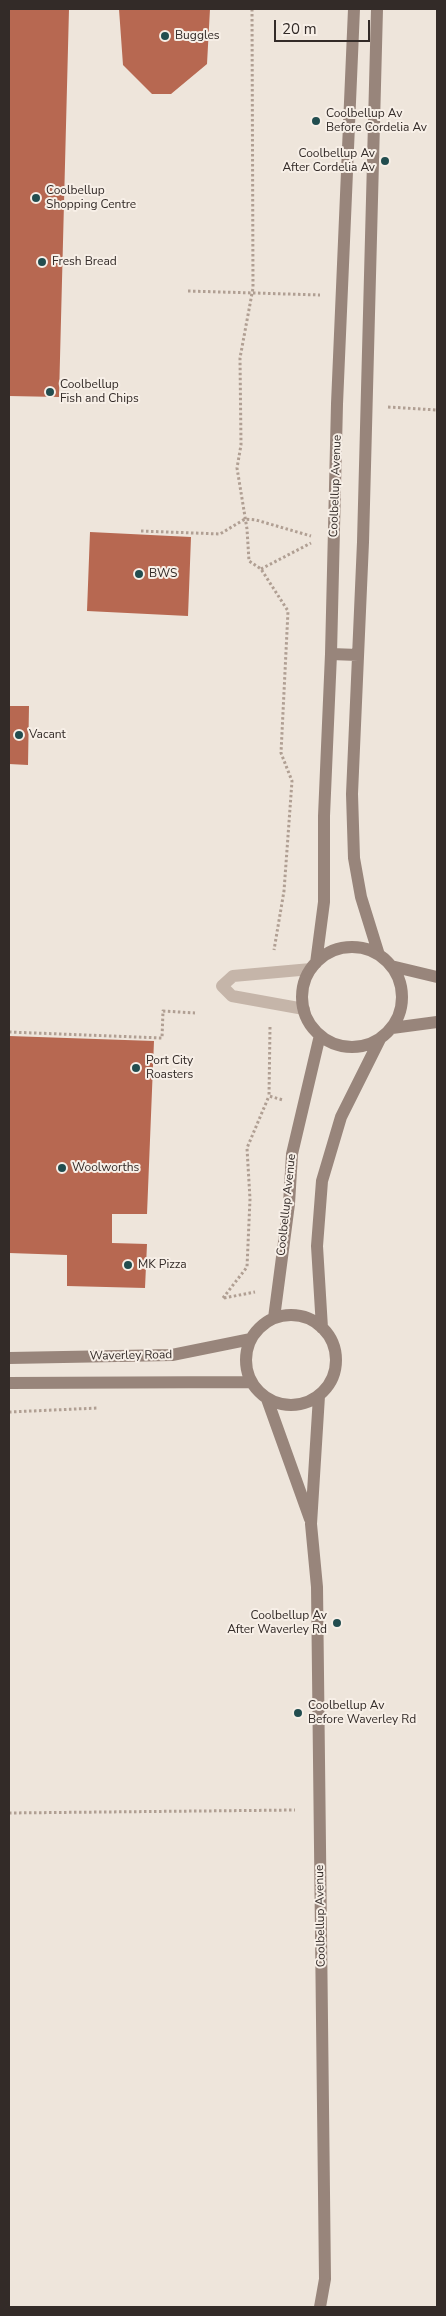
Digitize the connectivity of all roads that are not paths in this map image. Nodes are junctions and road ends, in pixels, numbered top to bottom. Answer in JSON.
{"nodes":[{"id":1,"x":354,"y":9,"type":"edge"},
{"id":2,"x":376,"y":9,"type":"edge"},
{"id":3,"x":332,"y":654,"type":"junction"},
{"id":4,"x":358,"y":655,"type":"junction"},
{"id":5,"x":379,"y":954,"type":"junction"},
{"id":6,"x":313,"y":966,"type":"junction"},
{"id":7,"x":391,"y":966,"type":"junction"},
{"id":8,"x":437,"y":977,"type":"edge"},
{"id":9,"x":304,"y":1008,"type":"junction"},
{"id":10,"x":437,"y":1022,"type":"edge"},
{"id":11,"x":392,"y":1028,"type":"junction"},
{"id":12,"x":320,"y":1035,"type":"junction"},
{"id":13,"x":380,"y":1039,"type":"junction"},
{"id":14,"x":274,"y":1318,"type":"junction"},
{"id":15,"x":322,"y":1328,"type":"junction"},
{"id":16,"x":251,"y":1339,"type":"junction"},
{"id":17,"x":9,"y":1358,"type":"edge"},
{"id":18,"x":251,"y":1382,"type":"junction"},
{"id":19,"x":9,"y":1383,"type":"edge"},
{"id":20,"x":318,"y":1396,"type":"junction"},
{"id":21,"x":267,"y":1399,"type":"junction"},
{"id":22,"x":311,"y":1524,"type":"junction"},
{"id":23,"x":320,"y":2307,"type":"edge"}],
"edges":[{"from":1,"to":3,"type":"street","name":"Coolbellup Avenue"},
{"from":2,"to":4,"type":"street"},
{"from":3,"to":4,"type":"street"},
{"from":3,"to":6,"type":"street","name":"Coolbellup Avenue"},
{"from":4,"to":5,"type":"street"},
{"from":5,"to":6,"type":"street"},
{"from":5,"to":7,"type":"street"},
{"from":6,"to":9,"type":"street"},
{"from":6,"to":9,"type":"street"},
{"from":7,"to":8,"type":"street"},
{"from":7,"to":11,"type":"street"},
{"from":9,"to":12,"type":"street"},
{"from":10,"to":11,"type":"street"},
{"from":11,"to":13,"type":"street"},
{"from":12,"to":13,"type":"street"},
{"from":12,"to":14,"type":"street","name":"Coolbellup Avenue"},
{"from":13,"to":15,"type":"street"},
{"from":14,"to":15,"type":"street"},
{"from":14,"to":16,"type":"street"},
{"from":15,"to":20,"type":"street"},
{"from":16,"to":17,"type":"street","name":"Waverley Road"},
{"from":16,"to":18,"type":"street"},
{"from":18,"to":19,"type":"street"},
{"from":18,"to":21,"type":"street"},
{"from":20,"to":21,"type":"street"},
{"from":20,"to":22,"type":"street","name":"Coolbellup Avenue"},
{"from":21,"to":22,"type":"street","name":"Coolbellup Avenue"},
{"from":22,"to":23,"type":"street","name":"Coolbellup Avenue"}]}
